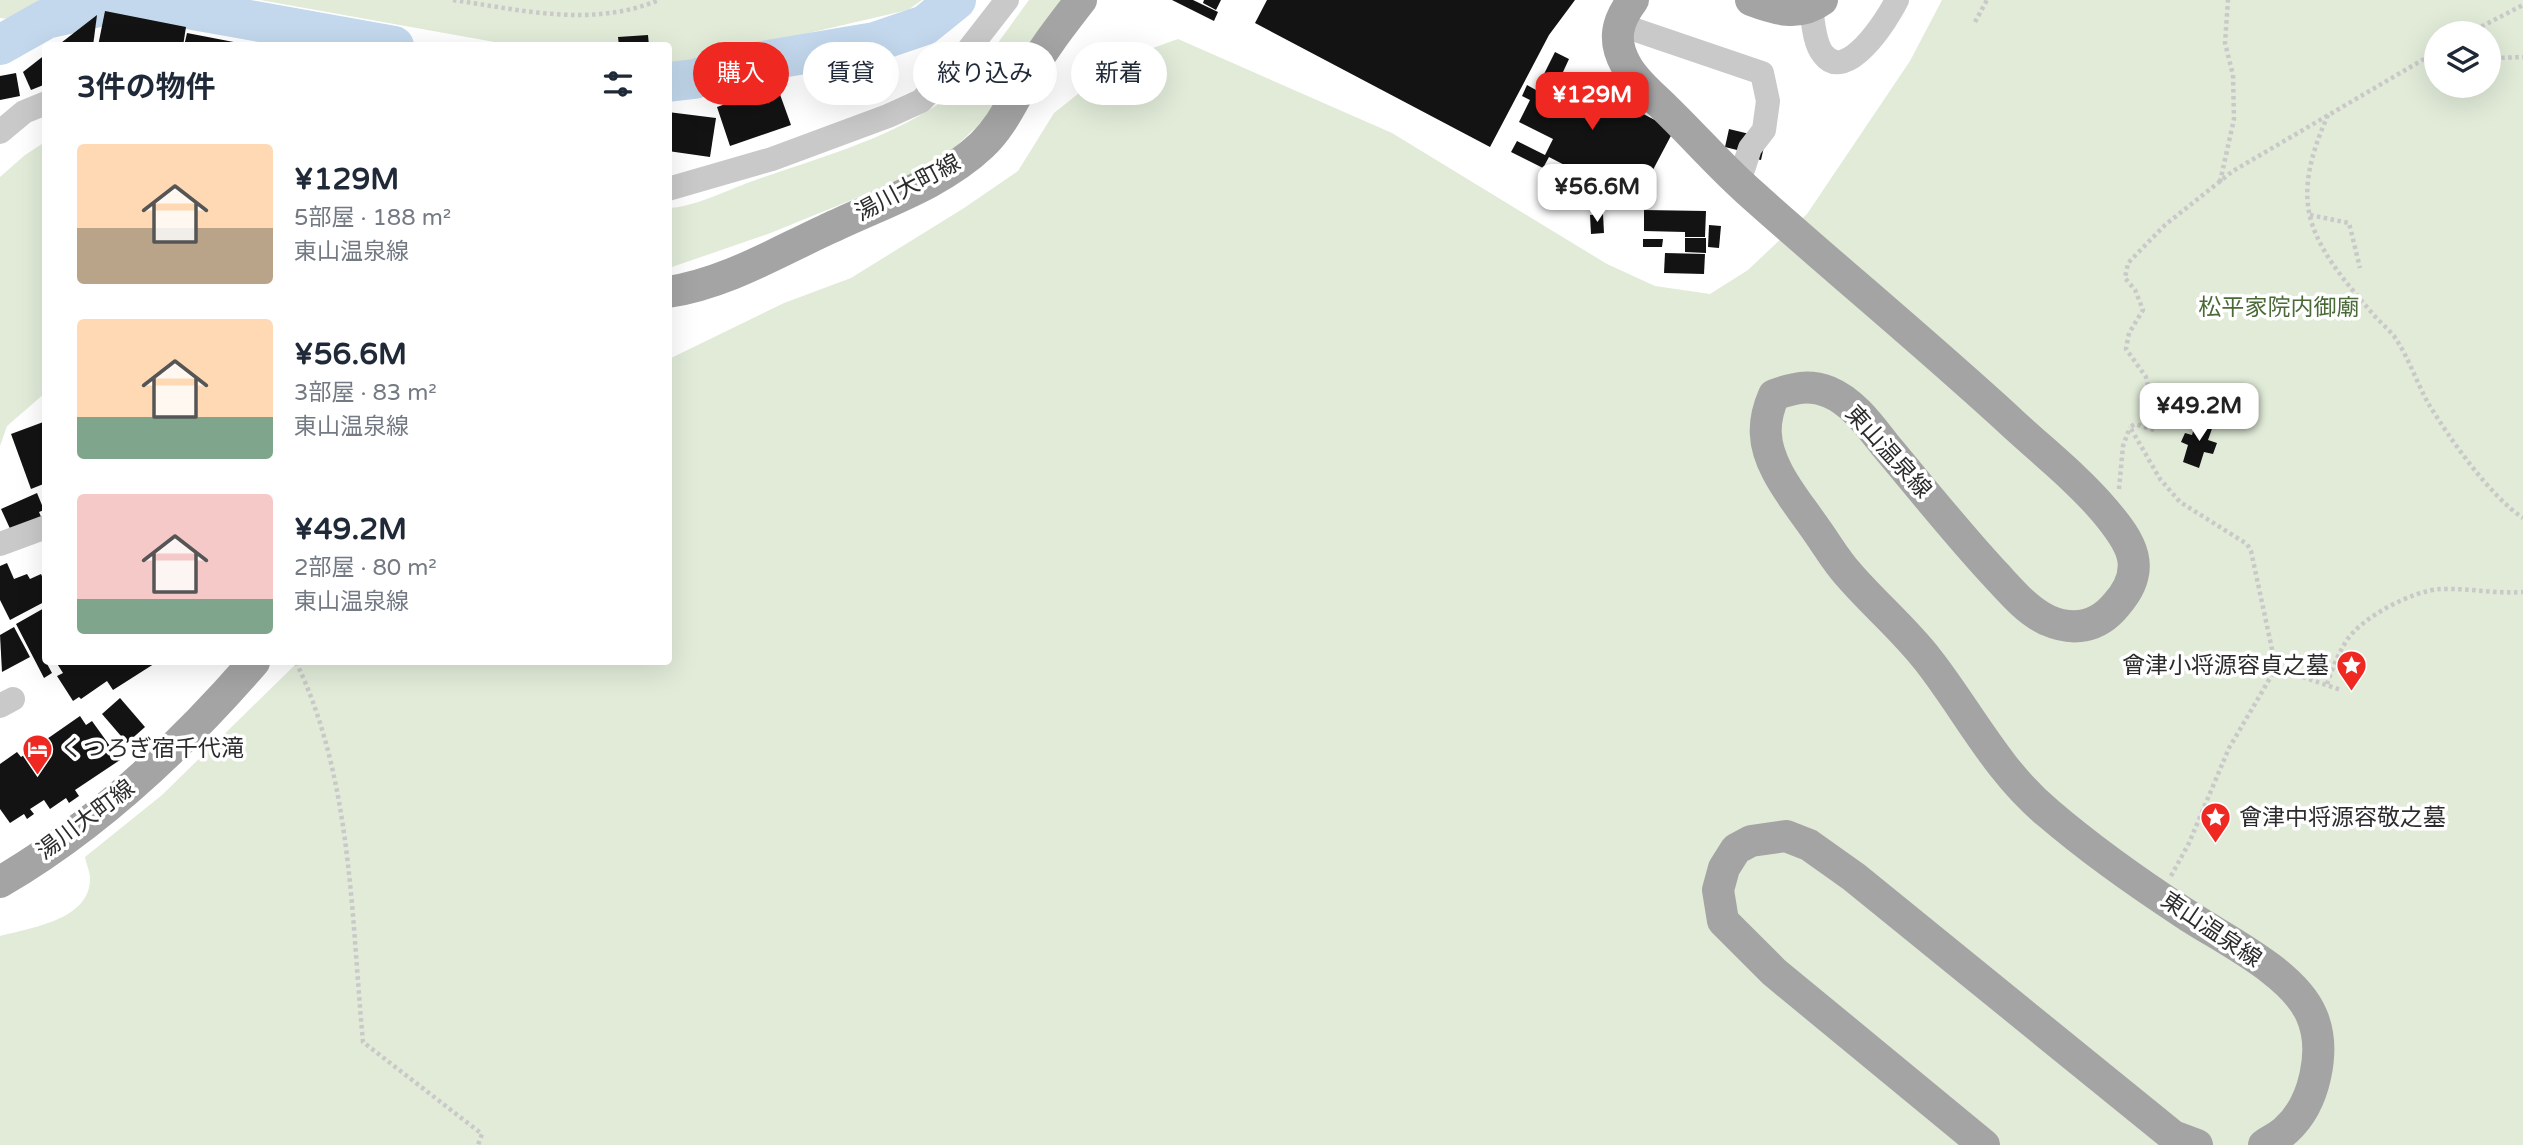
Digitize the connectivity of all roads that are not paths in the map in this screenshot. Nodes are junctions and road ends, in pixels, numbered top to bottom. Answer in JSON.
{"nodes":[{"id":1,"x":1007,"y":0,"type":"edge"},
{"id":2,"x":1081,"y":0,"type":"edge"},
{"id":3,"x":1751,"y":0,"type":"edge"},
{"id":4,"x":1897,"y":0,"type":"edge"},
{"id":5,"x":1816,"y":4,"type":"edge"},
{"id":6,"x":1625,"y":12,"type":"edge"},
{"id":7,"x":42,"y":105,"type":"edge"},
{"id":8,"x":0,"y":132,"type":"edge"},
{"id":9,"x":1739,"y":182,"type":"junction"},
{"id":10,"x":672,"y":189,"type":"edge"},
{"id":11,"x":672,"y":291,"type":"edge"},
{"id":12,"x":42,"y":528,"type":"edge"},
{"id":13,"x":0,"y":544,"type":"edge"},
{"id":14,"x":251,"y":665,"type":"edge"},
{"id":15,"x":0,"y":882,"type":"edge"},
{"id":16,"x":1984,"y":1145,"type":"edge"},
{"id":17,"x":2197,"y":1145,"type":"edge"},
{"id":18,"x":2264,"y":1145,"type":"edge"}],
"edges":[{"from":1,"to":10,"type":"street"},
{"from":2,"to":11,"type":"main road","name":"湯川大町線"},
{"from":3,"to":5,"type":"main road"},
{"from":4,"to":5,"type":"street"},
{"from":6,"to":9,"type":"main road","name":"東山温泉線"},
{"from":6,"to":9,"type":"street"},
{"from":7,"to":8,"type":"street"},
{"from":9,"to":18,"type":"main road","name":"東山温泉線"},
{"from":12,"to":13,"type":"street"},
{"from":14,"to":15,"type":"main road","name":"湯川大町線"},
{"from":16,"to":17,"type":"main road"}]}
